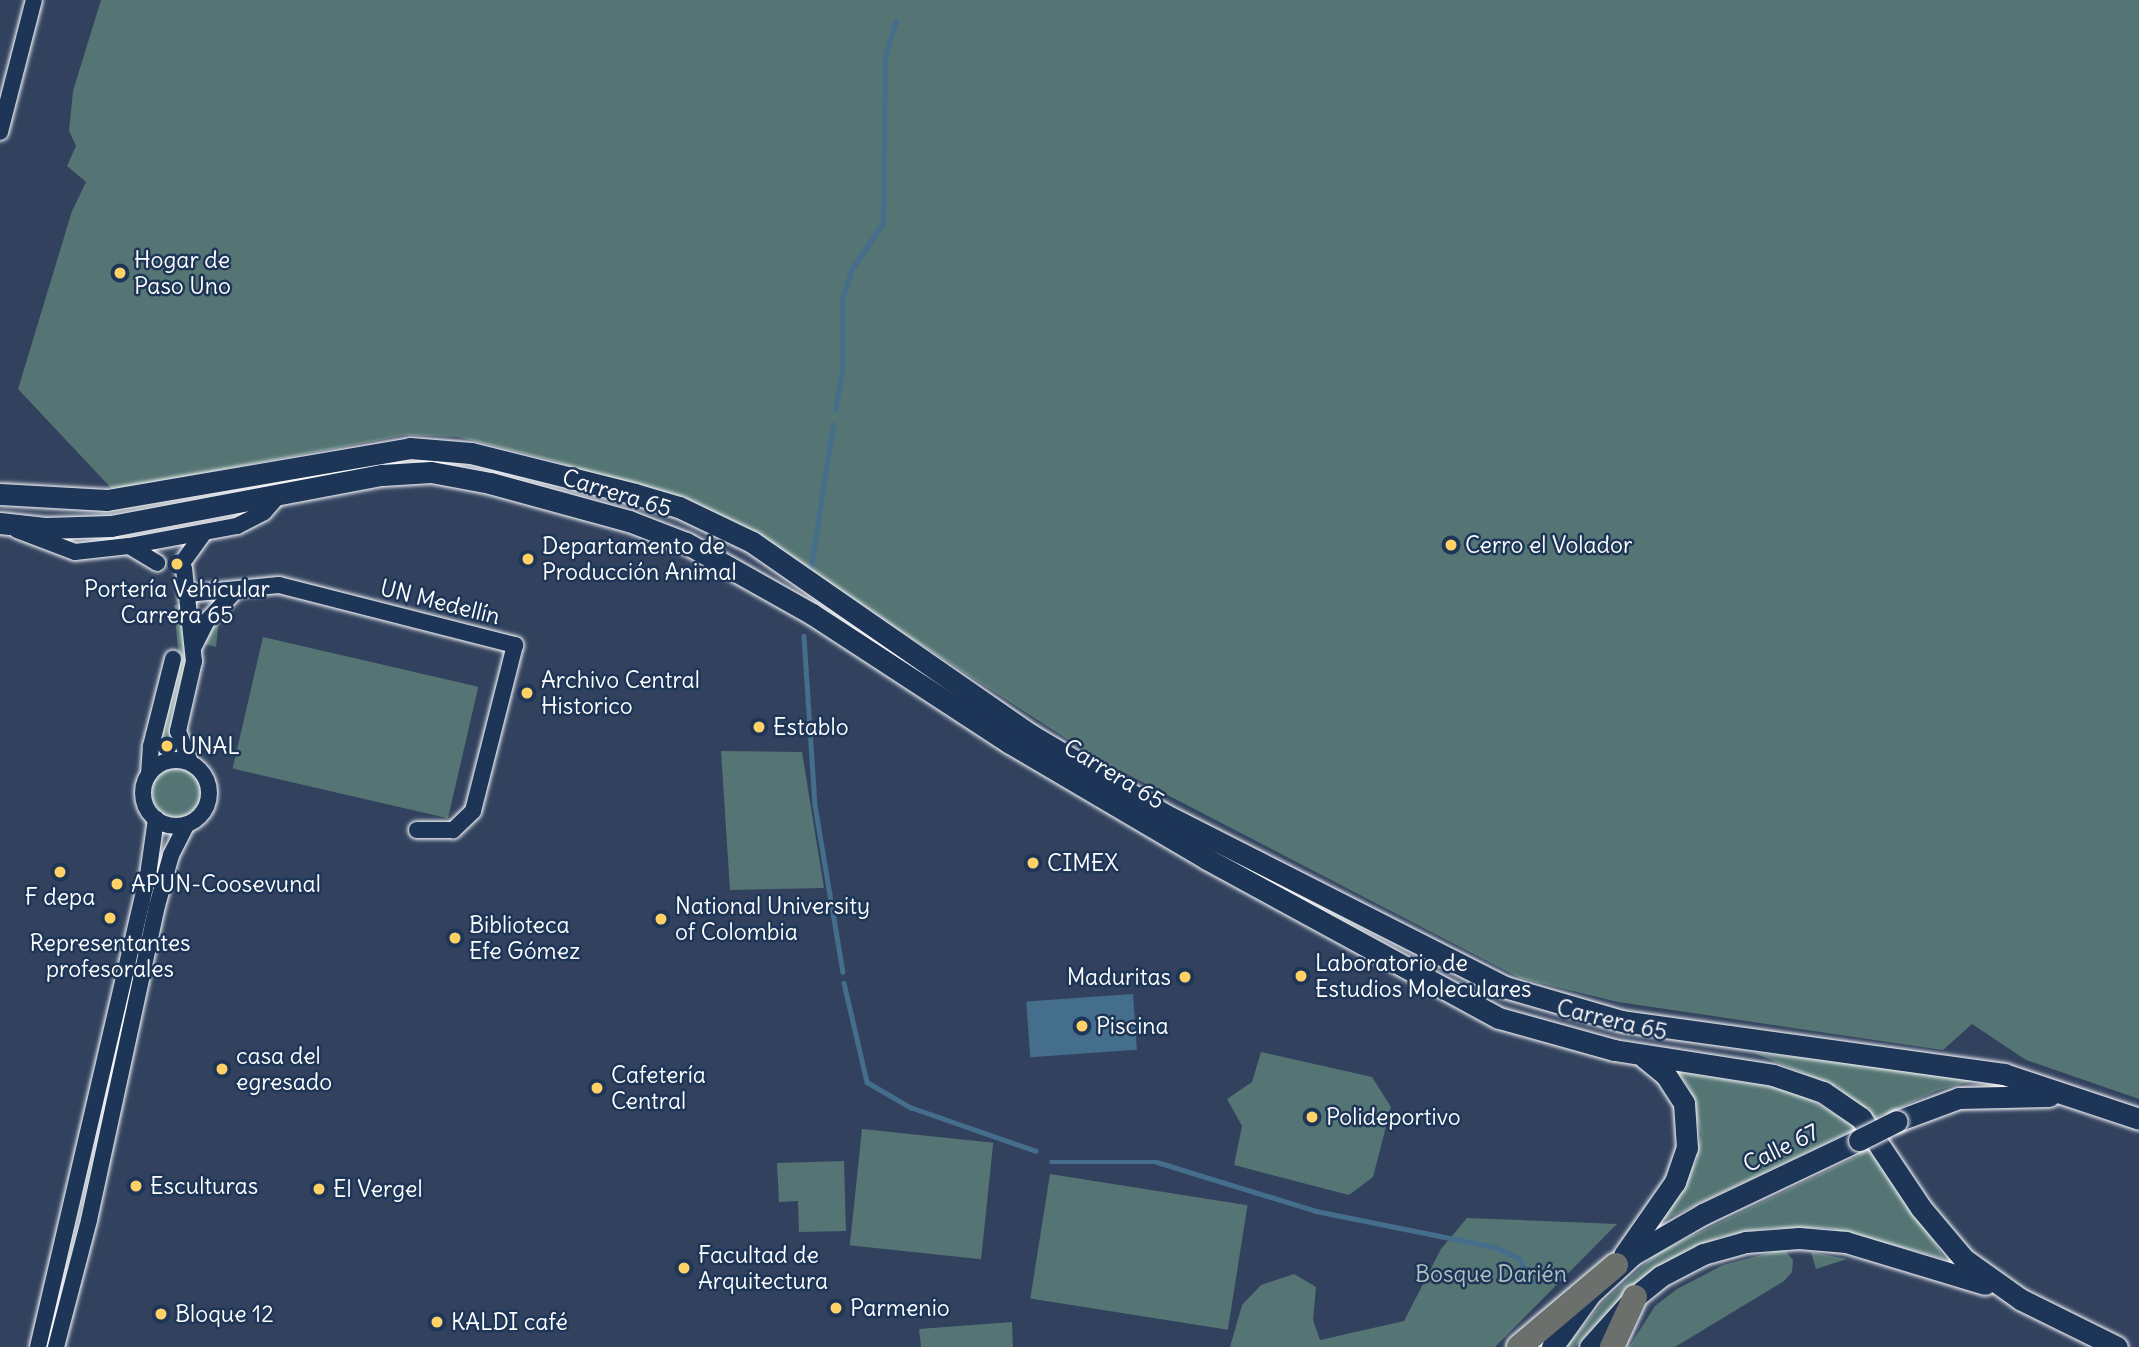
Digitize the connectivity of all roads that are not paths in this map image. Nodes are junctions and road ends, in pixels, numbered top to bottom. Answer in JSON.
{"nodes":[{"id":1,"x":34,"y":0,"type":"edge"},
{"id":2,"x":0,"y":132,"type":"edge"},
{"id":3,"x":0,"y":494,"type":"edge"},
{"id":4,"x":278,"y":496,"type":"junction"},
{"id":5,"x":3,"y":524,"type":"edge"},
{"id":6,"x":204,"y":533,"type":"junction"},
{"id":7,"x":129,"y":546,"type":"junction"},
{"id":8,"x":158,"y":563,"type":"dead end"},
{"id":9,"x":236,"y":590,"type":"junction"},
{"id":10,"x":187,"y":594,"type":"junction"},
{"id":11,"x":193,"y":649,"type":"junction"},
{"id":12,"x":173,"y":659,"type":"dead end"},
{"id":13,"x":190,"y":763,"type":"junction"},
{"id":14,"x":149,"y":774,"type":"junction"},
{"id":15,"x":156,"y":819,"type":"junction"},
{"id":16,"x":186,"y":825,"type":"junction"},
{"id":17,"x":417,"y":830,"type":"dead end"},
{"id":18,"x":1644,"y":1057,"type":"junction"},
{"id":19,"x":2079,"y":1099,"type":"junction"},
{"id":20,"x":2139,"y":1119,"type":"edge"},
{"id":21,"x":1616,"y":1265,"type":"junction"},
{"id":22,"x":1635,"y":1297,"type":"junction"},
{"id":23,"x":2020,"y":1299,"type":"junction"},
{"id":24,"x":38,"y":1347,"type":"edge"},
{"id":25,"x":56,"y":1347,"type":"edge"},
{"id":26,"x":1519,"y":1347,"type":"edge"},
{"id":27,"x":1552,"y":1347,"type":"edge"},
{"id":28,"x":1590,"y":1347,"type":"edge"},
{"id":29,"x":1612,"y":1347,"type":"edge"},
{"id":30,"x":2117,"y":1347,"type":"edge"}],
"edges":[{"from":1,"to":2,"type":"street"},
{"from":3,"to":19,"type":"main road","name":"Carrera 65"},
{"from":4,"to":5,"type":"main road","name":"Carrera 65"},
{"from":4,"to":6,"type":"street"},
{"from":4,"to":18,"type":"main road","name":"Carrera 65"},
{"from":5,"to":7,"type":"street"},
{"from":6,"to":7,"type":"street"},
{"from":6,"to":10,"type":"street"},
{"from":7,"to":8,"type":"street"},
{"from":9,"to":10,"type":"street"},
{"from":9,"to":11,"type":"street"},
{"from":9,"to":17,"type":"street","name":"UN Medellín"},
{"from":10,"to":11,"type":"street"},
{"from":11,"to":13,"type":"street"},
{"from":12,"to":14,"type":"street"},
{"from":13,"to":14,"type":"street"},
{"from":13,"to":16,"type":"street"},
{"from":14,"to":15,"type":"street"},
{"from":15,"to":16,"type":"street"},
{"from":15,"to":24,"type":"street"},
{"from":16,"to":25,"type":"street"},
{"from":18,"to":21,"type":"main road"},
{"from":18,"to":23,"type":"main road","name":"Carrera 65"},
{"from":19,"to":20,"type":"main road","name":"Carrera 65"},
{"from":19,"to":21,"type":"main road","name":"Calle 67","bridge":true},
{"from":21,"to":26,"type":"main road"},
{"from":21,"to":27,"type":"main road","name":"Calle 67"},
{"from":22,"to":23,"type":"main road"},
{"from":22,"to":28,"type":"main road"},
{"from":22,"to":29,"type":"main road"},
{"from":23,"to":30,"type":"main road","name":"Carrera 65"}]}
